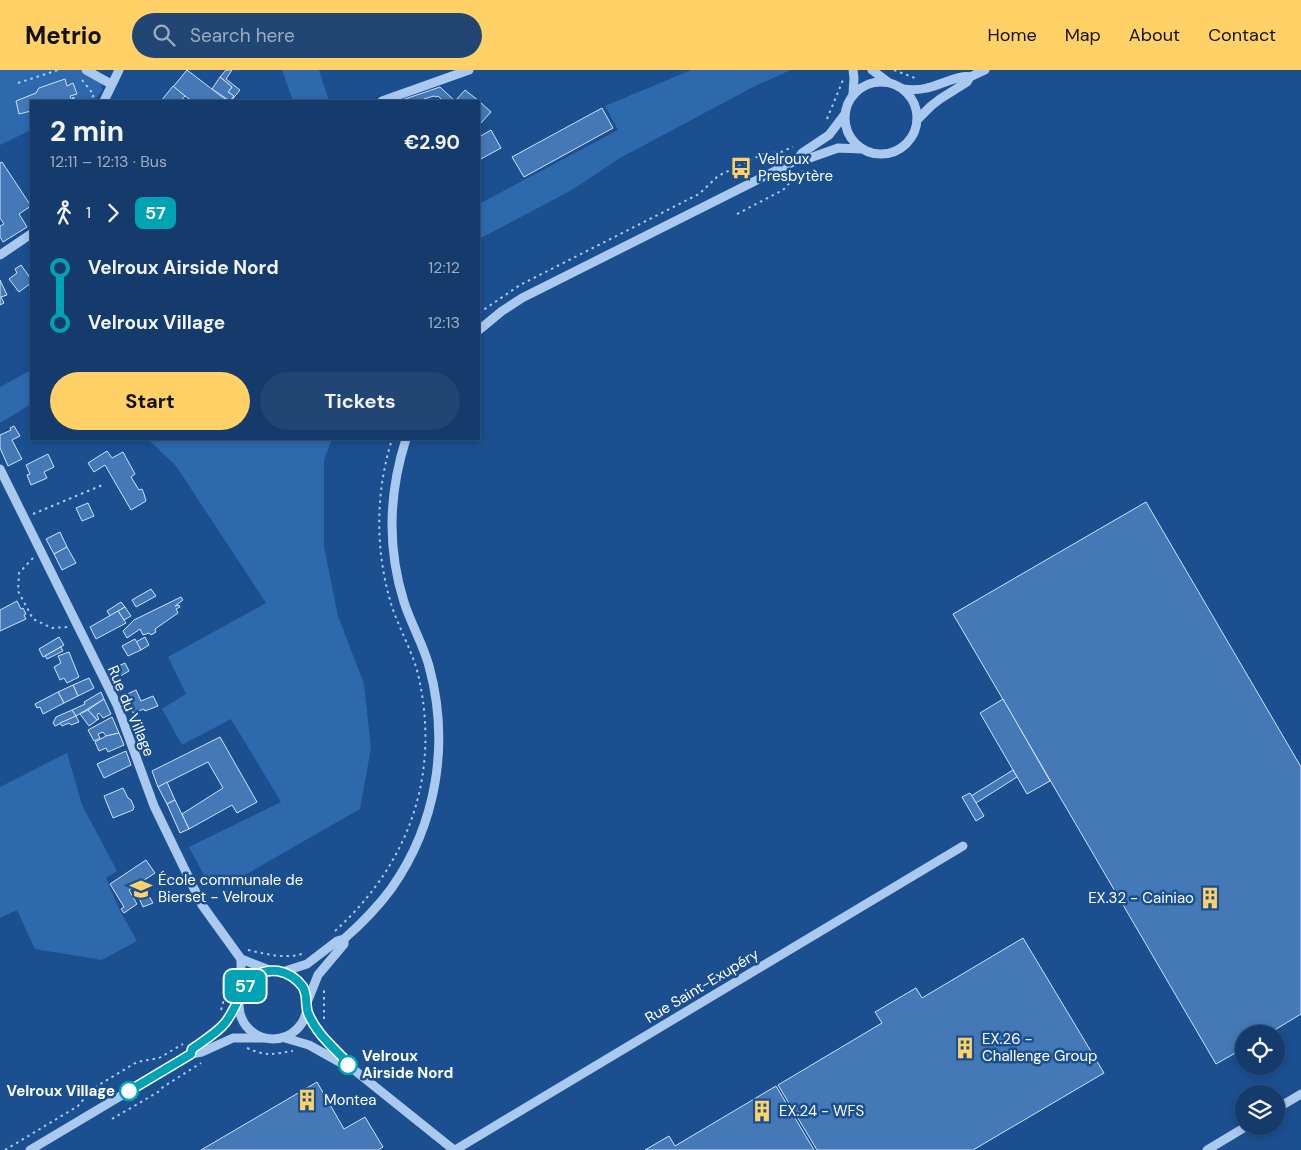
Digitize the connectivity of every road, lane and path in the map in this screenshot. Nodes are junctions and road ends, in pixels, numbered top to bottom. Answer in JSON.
{"nodes":[{"id":1,"x":58,"y":70,"type":"edge"},
{"id":2,"x":119,"y":70,"type":"edge"},
{"id":3,"x":469,"y":70,"type":"edge"},
{"id":4,"x":853,"y":70,"type":"edge"},
{"id":5,"x":872,"y":70,"type":"edge"},
{"id":6,"x":894,"y":70,"type":"edge"},
{"id":7,"x":985,"y":70,"type":"edge"},
{"id":8,"x":83,"y":73,"type":"edge"},
{"id":9,"x":970,"y":77,"type":"junction"},
{"id":10,"x":843,"y":78,"type":"dead end"},
{"id":11,"x":918,"y":79,"type":"dead end"},
{"id":12,"x":888,"y":82,"type":"junction"},
{"id":13,"x":18,"y":83,"type":"dead end"},
{"id":14,"x":111,"y":84,"type":"junction"},
{"id":15,"x":903,"y":89,"type":"junction"},
{"id":16,"x":853,"y":94,"type":"junction"},
{"id":17,"x":72,"y":98,"type":"dead end"},
{"id":18,"x":76,"y":100,"type":"edge"},
{"id":19,"x":89,"y":100,"type":"edge"},
{"id":20,"x":104,"y":100,"type":"edge"},
{"id":21,"x":385,"y":100,"type":"edge"},
{"id":22,"x":844,"y":114,"type":"junction"},
{"id":23,"x":917,"y":120,"type":"junction"},
{"id":24,"x":823,"y":126,"type":"dead end"},
{"id":25,"x":800,"y":143,"type":"dead end"},
{"id":26,"x":862,"y":149,"type":"junction"},
{"id":27,"x":797,"y":160,"type":"junction"},
{"id":28,"x":813,"y":167,"type":"dead end"},
{"id":29,"x":737,"y":214,"type":"dead end"},
{"id":30,"x":30,"y":235,"type":"edge"},
{"id":31,"x":0,"y":255,"type":"edge"},
{"id":32,"x":480,"y":312,"type":"edge"},
{"id":33,"x":480,"y":329,"type":"edge"},
{"id":34,"x":392,"y":440,"type":"edge"},
{"id":35,"x":406,"y":440,"type":"edge"},
{"id":36,"x":0,"y":470,"type":"edge"},
{"id":37,"x":105,"y":484,"type":"dead end"},
{"id":38,"x":24,"y":518,"type":"junction"},
{"id":39,"x":40,"y":551,"type":"junction"},
{"id":40,"x":78,"y":626,"type":"junction"},
{"id":41,"x":963,"y":846,"type":"dead end"},
{"id":42,"x":333,"y":932,"type":"dead end"},
{"id":43,"x":344,"y":939,"type":"junction"},
{"id":44,"x":249,"y":950,"type":"dead end"},
{"id":45,"x":306,"y":952,"type":"dead end"},
{"id":46,"x":241,"y":959,"type":"junction"},
{"id":47,"x":231,"y":971,"type":"dead end"},
{"id":48,"x":277,"y":971,"type":"junction"},
{"id":49,"x":326,"y":985,"type":"dead end"},
{"id":50,"x":240,"y":996,"type":"junction"},
{"id":51,"x":308,"y":1000,"type":"junction"},
{"id":52,"x":307,"y":1011,"type":"junction"},
{"id":53,"x":218,"y":1014,"type":"dead end"},
{"id":54,"x":325,"y":1022,"type":"dead end"},
{"id":55,"x":263,"y":1038,"type":"junction"},
{"id":56,"x":285,"y":1038,"type":"junction"},
{"id":57,"x":184,"y":1044,"type":"dead end"},
{"id":58,"x":241,"y":1047,"type":"dead end"},
{"id":59,"x":298,"y":1051,"type":"dead end"},
{"id":60,"x":191,"y":1054,"type":"junction"},
{"id":61,"x":206,"y":1060,"type":"dead end"},
{"id":62,"x":348,"y":1065,"type":"junction"},
{"id":63,"x":1301,"y":1094,"type":"edge"},
{"id":64,"x":1285,"y":1104,"type":"edge"},
{"id":65,"x":112,"y":1119,"type":"dead end"},
{"id":66,"x":1235,"y":1133,"type":"edge"},
{"id":67,"x":5,"y":1150,"type":"edge"},
{"id":68,"x":30,"y":1150,"type":"edge"},
{"id":69,"x":454,"y":1150,"type":"edge"},
{"id":70,"x":1207,"y":1150,"type":"edge"}],
"edges":[{"from":1,"to":13,"type":"path"},
{"from":2,"to":14,"type":"street"},
{"from":3,"to":21,"type":"street"},
{"from":4,"to":16,"type":"street"},
{"from":5,"to":12,"type":"street"},
{"from":6,"to":11,"type":"path"},
{"from":7,"to":9,"type":"street"},
{"from":8,"to":14,"type":"street"},
{"from":8,"to":19,"type":"path"},
{"from":9,"to":15,"type":"street"},
{"from":9,"to":23,"type":"street"},
{"from":10,"to":24,"type":"path"},
{"from":12,"to":15,"type":"street"},
{"from":12,"to":16,"type":"street"},
{"from":14,"to":20,"type":"street"},
{"from":15,"to":23,"type":"street"},
{"from":16,"to":22,"type":"street"},
{"from":17,"to":18,"type":"path"},
{"from":22,"to":26,"type":"street"},
{"from":22,"to":27,"type":"street"},
{"from":23,"to":26,"type":"street"},
{"from":25,"to":32,"type":"path"},
{"from":26,"to":27,"type":"street"},
{"from":27,"to":33,"type":"street"},
{"from":28,"to":29,"type":"path"},
{"from":30,"to":31,"type":"street"},
{"from":34,"to":42,"type":"path"},
{"from":35,"to":43,"type":"street"},
{"from":36,"to":38,"type":"street","name":"Rue du Village"},
{"from":37,"to":38,"type":"path"},
{"from":38,"to":39,"type":"street","name":"Rue du Village"},
{"from":39,"to":40,"type":"street","name":"Rue du Village"},
{"from":39,"to":40,"type":"path"},
{"from":40,"to":46,"type":"street","name":"Rue du Village"},
{"from":41,"to":69,"type":"street","name":"Rue Saint-Exupéry"},
{"from":43,"to":48,"type":"street"},
{"from":43,"to":51,"type":"street"},
{"from":44,"to":45,"type":"path"},
{"from":46,"to":48,"type":"street"},
{"from":46,"to":50,"type":"street"},
{"from":47,"to":53,"type":"path"},
{"from":48,"to":50,"type":"street"},
{"from":48,"to":51,"type":"street"},
{"from":49,"to":54,"type":"path"},
{"from":50,"to":55,"type":"street"},
{"from":50,"to":60,"type":"street"},
{"from":51,"to":52,"type":"street"},
{"from":52,"to":56,"type":"street"},
{"from":52,"to":62,"type":"street","name":"Rue Saint-Exupéry"},
{"from":55,"to":56,"type":"street"},
{"from":55,"to":60,"type":"street"},
{"from":56,"to":62,"type":"street","name":"Rue Saint-Exupéry"},
{"from":57,"to":67,"type":"path"},
{"from":58,"to":59,"type":"path"},
{"from":60,"to":68,"type":"street"},
{"from":61,"to":65,"type":"path"},
{"from":62,"to":69,"type":"street","name":"Rue Saint-Exupéry"},
{"from":63,"to":64,"type":"street"},
{"from":66,"to":70,"type":"street"}]}
